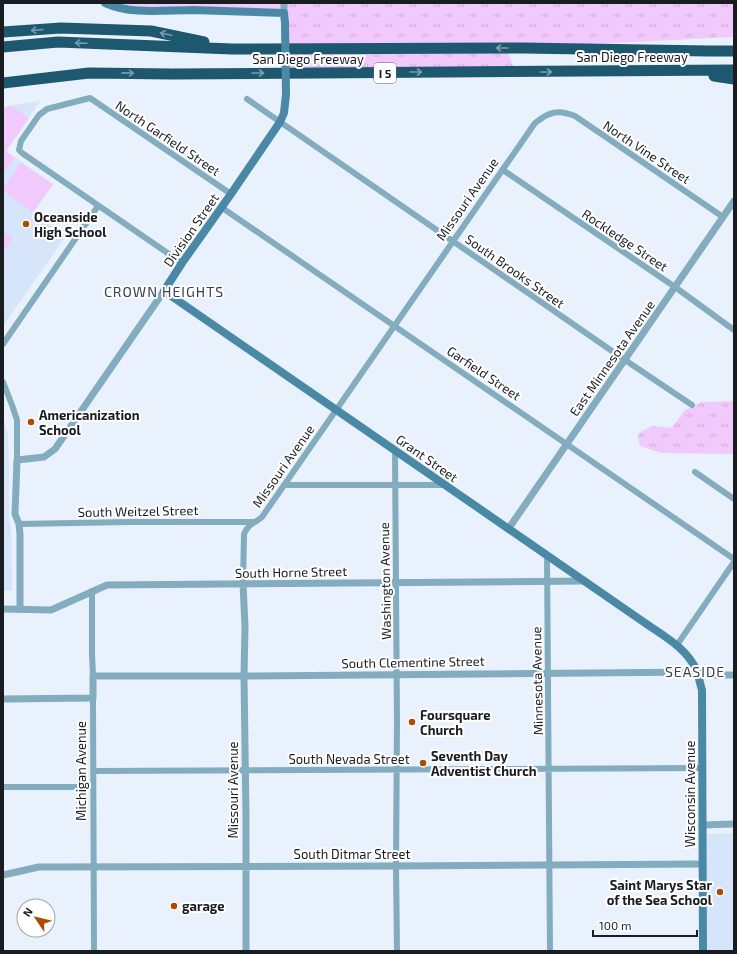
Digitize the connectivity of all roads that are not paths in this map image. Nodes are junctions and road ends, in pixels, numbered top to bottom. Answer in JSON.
{"nodes":[{"id":1,"x":105,"y":3,"type":"edge"},
{"id":2,"x":284,"y":3,"type":"edge"},
{"id":3,"x":284,"y":13,"type":"junction"},
{"id":4,"x":3,"y":32,"type":"edge"},
{"id":5,"x":3,"y":47,"type":"edge"},
{"id":6,"x":734,"y":47,"type":"edge"},
{"id":7,"x":232,"y":48,"type":"junction"},
{"id":8,"x":734,"y":50,"type":"edge"},
{"id":9,"x":709,"y":51,"type":"junction"},
{"id":10,"x":734,"y":70,"type":"edge"},
{"id":11,"x":680,"y":71,"type":"junction"},
{"id":12,"x":54,"y":76,"type":"junction"},
{"id":13,"x":734,"y":79,"type":"edge"},
{"id":14,"x":3,"y":83,"type":"edge"},
{"id":15,"x":3,"y":91,"type":"edge"},
{"id":16,"x":247,"y":99,"type":"dead end"},
{"id":17,"x":555,"y":112,"type":"joint"},
{"id":18,"x":280,"y":122,"type":"junction"},
{"id":19,"x":503,"y":170,"type":"junction"},
{"id":20,"x":231,"y":194,"type":"junction"},
{"id":21,"x":734,"y":201,"type":"edge"},
{"id":22,"x":98,"y":206,"type":"junction"},
{"id":23,"x":221,"y":207,"type":"junction"},
{"id":24,"x":723,"y":217,"type":"junction"},
{"id":25,"x":453,"y":242,"type":"junction"},
{"id":26,"x":182,"y":263,"type":"junction"},
{"id":27,"x":675,"y":287,"type":"junction"},
{"id":28,"x":164,"y":291,"type":"junction"},
{"id":29,"x":395,"y":325,"type":"junction"},
{"id":30,"x":734,"y":330,"type":"edge"},
{"id":31,"x":3,"y":344,"type":"edge"},
{"id":32,"x":625,"y":360,"type":"junction"},
{"id":33,"x":3,"y":382,"type":"edge"},
{"id":34,"x":692,"y":406,"type":"dead end"},
{"id":35,"x":336,"y":409,"type":"junction"},
{"id":36,"x":568,"y":444,"type":"junction"},
{"id":37,"x":395,"y":450,"type":"junction"},
{"id":38,"x":17,"y":460,"type":"junction"},
{"id":39,"x":695,"y":472,"type":"dead end"},
{"id":40,"x":284,"y":485,"type":"junction"},
{"id":41,"x":395,"y":485,"type":"junction"},
{"id":42,"x":445,"y":485,"type":"junction"},
{"id":43,"x":734,"y":499,"type":"edge"},
{"id":44,"x":257,"y":522,"type":"junction"},
{"id":45,"x":19,"y":524,"type":"junction"},
{"id":46,"x":509,"y":528,"type":"junction"},
{"id":47,"x":547,"y":555,"type":"junction"},
{"id":48,"x":734,"y":558,"type":"edge"},
{"id":49,"x":734,"y":562,"type":"edge"},
{"id":50,"x":547,"y":581,"type":"junction"},
{"id":51,"x":585,"y":581,"type":"junction"},
{"id":52,"x":396,"y":583,"type":"junction"},
{"id":53,"x":243,"y":584,"type":"junction"},
{"id":54,"x":92,"y":591,"type":"junction"},
{"id":55,"x":3,"y":609,"type":"edge"},
{"id":56,"x":20,"y":609,"type":"junction"},
{"id":57,"x":677,"y":645,"type":"junction"},
{"id":58,"x":697,"y":672,"type":"junction"},
{"id":59,"x":548,"y":673,"type":"junction"},
{"id":60,"x":397,"y":675,"type":"junction"},
{"id":61,"x":734,"y":675,"type":"edge"},
{"id":62,"x":93,"y":676,"type":"junction"},
{"id":63,"x":244,"y":676,"type":"junction"},
{"id":64,"x":93,"y":698,"type":"junction"},
{"id":65,"x":3,"y":699,"type":"edge"},
{"id":66,"x":549,"y":768,"type":"junction"},
{"id":67,"x":702,"y":768,"type":"junction"},
{"id":68,"x":398,"y":769,"type":"junction"},
{"id":69,"x":245,"y":770,"type":"junction"},
{"id":70,"x":93,"y":771,"type":"junction"},
{"id":71,"x":3,"y":787,"type":"edge"},
{"id":72,"x":93,"y":787,"type":"junction"},
{"id":73,"x":702,"y":824,"type":"junction"},
{"id":74,"x":734,"y":824,"type":"edge"},
{"id":75,"x":702,"y":864,"type":"junction"},
{"id":76,"x":549,"y":865,"type":"junction"},
{"id":77,"x":94,"y":866,"type":"junction"},
{"id":78,"x":246,"y":866,"type":"junction"},
{"id":79,"x":396,"y":866,"type":"junction"},
{"id":80,"x":3,"y":875,"type":"edge"},
{"id":81,"x":94,"y":951,"type":"edge"},
{"id":82,"x":246,"y":951,"type":"edge"},
{"id":83,"x":398,"y":951,"type":"edge"},
{"id":84,"x":550,"y":951,"type":"edge"},
{"id":85,"x":703,"y":951,"type":"edge"}],
"edges":[{"from":1,"to":3,"type":"main road"},
{"from":2,"to":3,"type":"street"},
{"from":3,"to":18,"type":"main road","name":"Division Street","bridge":true},
{"from":7,"to":4,"type":"highway","one_way":true},
{"from":7,"to":5,"type":"highway","name":"San Diego Freeway","number":"I 5","one_way":true},
{"from":6,"to":9,"type":"highway"},
{"from":9,"to":7,"type":"highway","name":"San Diego Freeway","number":"I 5","one_way":true},
{"from":8,"to":9,"type":"highway","name":"San Diego Freeway","number":"I 5"},
{"from":10,"to":11,"type":"highway","name":"San Diego Freeway","number":"I 5"},
{"from":12,"to":11,"type":"highway","name":"San Diego Freeway","number":"I 5","one_way":true},
{"from":11,"to":13,"type":"highway"},
{"from":12,"to":14,"type":"highway","name":"San Diego Freeway","number":"I 5"},
{"from":12,"to":15,"type":"highway"},
{"from":16,"to":18,"type":"street","name":"South Brooks Street"},
{"from":17,"to":19,"type":"street","name":"Missouri Avenue"},
{"from":17,"to":24,"type":"street","name":"North Vine Street"},
{"from":18,"to":20,"type":"main road","name":"Division Street"},
{"from":18,"to":25,"type":"street","name":"South Brooks Street"},
{"from":19,"to":25,"type":"street","name":"Missouri Avenue"},
{"from":19,"to":27,"type":"street","name":"Rockledge Street"},
{"from":20,"to":22,"type":"street","name":"North Garfield Street"},
{"from":20,"to":23,"type":"main road","name":"Division Street"},
{"from":21,"to":24,"type":"street","name":"East Minnesota Avenue"},
{"from":22,"to":26,"type":"street"},
{"from":22,"to":31,"type":"street"},
{"from":23,"to":26,"type":"main road","name":"Division Street"},
{"from":23,"to":29,"type":"street","name":"Garfield Street"},
{"from":24,"to":27,"type":"street","name":"East Minnesota Avenue"},
{"from":25,"to":29,"type":"street","name":"Missouri Avenue"},
{"from":25,"to":32,"type":"street","name":"South Brooks Street"},
{"from":26,"to":28,"type":"main road","name":"Division Street"},
{"from":27,"to":30,"type":"street","name":"Rockledge Street"},
{"from":27,"to":32,"type":"street","name":"East Minnesota Avenue"},
{"from":28,"to":35,"type":"main road","name":"Grant Street"},
{"from":28,"to":38,"type":"street","name":"Division Street"},
{"from":29,"to":35,"type":"street","name":"Missouri Avenue"},
{"from":29,"to":36,"type":"street","name":"Garfield Street"},
{"from":32,"to":34,"type":"street","name":"South Brooks Street"},
{"from":32,"to":36,"type":"street","name":"East Minnesota Avenue"},
{"from":33,"to":38,"type":"street"},
{"from":35,"to":37,"type":"main road","name":"Grant Street"},
{"from":35,"to":40,"type":"street","name":"Missouri Avenue"},
{"from":36,"to":46,"type":"street","name":"East Minnesota Avenue"},
{"from":36,"to":48,"type":"street","name":"Garfield Street"},
{"from":37,"to":41,"type":"street","name":"Washington Avenue"},
{"from":37,"to":42,"type":"main road","name":"Grant Street"},
{"from":38,"to":45,"type":"street"},
{"from":39,"to":43,"type":"street"},
{"from":40,"to":41,"type":"street"},
{"from":40,"to":44,"type":"street","name":"Missouri Avenue"},
{"from":41,"to":42,"type":"street"},
{"from":41,"to":52,"type":"street","name":"Washington Avenue"},
{"from":42,"to":46,"type":"main road","name":"Grant Street"},
{"from":44,"to":45,"type":"street","name":"South Weitzel Street"},
{"from":44,"to":53,"type":"street","name":"Missouri Avenue"},
{"from":45,"to":56,"type":"street"},
{"from":46,"to":47,"type":"main road","name":"Grant Street"},
{"from":47,"to":50,"type":"street","name":"Minnesota Avenue"},
{"from":47,"to":51,"type":"main road","name":"Grant Street"},
{"from":49,"to":57,"type":"street"},
{"from":50,"to":51,"type":"street","name":"South Horne Street"},
{"from":50,"to":52,"type":"street","name":"South Horne Street"},
{"from":50,"to":59,"type":"street","name":"Minnesota Avenue"},
{"from":51,"to":57,"type":"main road","name":"Grant Street"},
{"from":52,"to":53,"type":"street","name":"South Horne Street"},
{"from":52,"to":60,"type":"street","name":"Washington Avenue"},
{"from":53,"to":54,"type":"street","name":"South Horne Street"},
{"from":53,"to":63,"type":"street","name":"Missouri Avenue"},
{"from":54,"to":56,"type":"street","name":"South Horne Street"},
{"from":54,"to":62,"type":"street","name":"Michigan Avenue"},
{"from":55,"to":56,"type":"street","name":"South Horne Street"},
{"from":57,"to":58,"type":"main road","name":"Wisconsin Avenue"},
{"from":58,"to":59,"type":"street","name":"South Clementine Street"},
{"from":58,"to":61,"type":"street","name":"South Clementine Street"},
{"from":58,"to":67,"type":"main road","name":"Wisconsin Avenue"},
{"from":59,"to":60,"type":"street","name":"South Clementine Street"},
{"from":59,"to":66,"type":"street","name":"Minnesota Avenue"},
{"from":60,"to":63,"type":"street","name":"South Clementine Street"},
{"from":60,"to":68,"type":"street","name":"Washington Avenue"},
{"from":62,"to":63,"type":"street","name":"South Clementine Street"},
{"from":62,"to":64,"type":"street","name":"Michigan Avenue"},
{"from":63,"to":69,"type":"street","name":"Missouri Avenue"},
{"from":64,"to":65,"type":"street"},
{"from":64,"to":70,"type":"street","name":"Michigan Avenue"},
{"from":66,"to":67,"type":"street","name":"South Nevada Street"},
{"from":66,"to":68,"type":"street","name":"South Nevada Street"},
{"from":66,"to":76,"type":"street","name":"Minnesota Avenue"},
{"from":67,"to":73,"type":"main road","name":"Wisconsin Avenue"},
{"from":68,"to":69,"type":"street","name":"South Nevada Street"},
{"from":68,"to":79,"type":"street","name":"Washington Avenue"},
{"from":69,"to":70,"type":"street","name":"South Nevada Street"},
{"from":69,"to":78,"type":"street","name":"Missouri Avenue"},
{"from":70,"to":72,"type":"street","name":"Michigan Avenue"},
{"from":71,"to":72,"type":"street"},
{"from":72,"to":77,"type":"street","name":"Michigan Avenue"},
{"from":73,"to":74,"type":"street"},
{"from":73,"to":75,"type":"main road","name":"Wisconsin Avenue"},
{"from":75,"to":76,"type":"street","name":"South Ditmar Street"},
{"from":75,"to":85,"type":"main road","name":"Wisconsin Avenue"},
{"from":76,"to":79,"type":"street","name":"South Ditmar Street"},
{"from":76,"to":84,"type":"street","name":"Minnesota Avenue"},
{"from":77,"to":78,"type":"street","name":"South Ditmar Street"},
{"from":77,"to":80,"type":"street","name":"South Ditmar Street"},
{"from":77,"to":81,"type":"street","name":"Michigan Avenue"},
{"from":78,"to":79,"type":"street","name":"South Ditmar Street"},
{"from":78,"to":82,"type":"street","name":"Missouri Avenue"},
{"from":79,"to":83,"type":"street","name":"Washington Avenue"}]}
